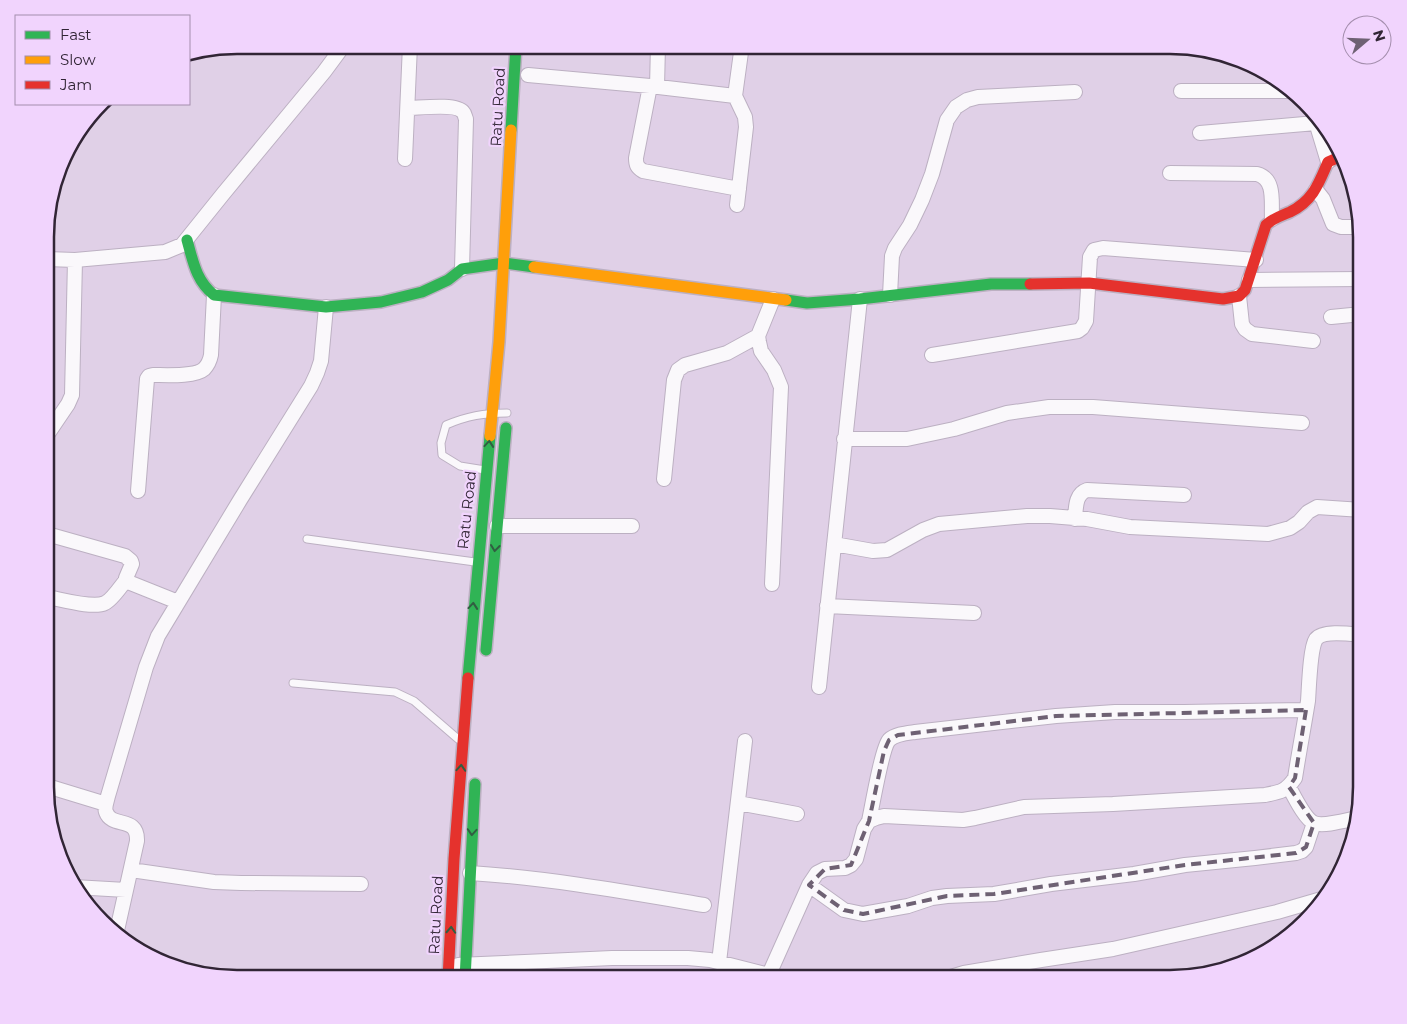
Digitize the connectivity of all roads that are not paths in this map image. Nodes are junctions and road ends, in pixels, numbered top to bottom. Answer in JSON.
{"nodes":[{"id":1,"x":337,"y":54,"type":"edge"},
{"id":2,"x":410,"y":54,"type":"edge"},
{"id":3,"x":516,"y":54,"type":"edge"},
{"id":4,"x":657,"y":54,"type":"edge"},
{"id":5,"x":741,"y":54,"type":"edge"},
{"id":6,"x":528,"y":75,"type":"dead end"},
{"id":7,"x":654,"y":86,"type":"junction"},
{"id":8,"x":1182,"y":90,"type":"dead end"},
{"id":9,"x":1280,"y":91,"type":"edge"},
{"id":10,"x":1075,"y":92,"type":"dead end"},
{"id":11,"x":735,"y":96,"type":"junction"},
{"id":12,"x":408,"y":108,"type":"junction"},
{"id":13,"x":1312,"y":121,"type":"edge"},
{"id":14,"x":1317,"y":128,"type":"edge"},
{"id":15,"x":1200,"y":133,"type":"dead end"},
{"id":16,"x":405,"y":159,"type":"dead end"},
{"id":17,"x":1335,"y":159,"type":"edge"},
{"id":18,"x":1328,"y":162,"type":"junction"},
{"id":19,"x":1170,"y":173,"type":"dead end"},
{"id":20,"x":739,"y":189,"type":"junction"},
{"id":21,"x":1316,"y":190,"type":"junction"},
{"id":22,"x":737,"y":205,"type":"dead end"},
{"id":23,"x":1272,"y":219,"type":"junction"},
{"id":24,"x":1353,"y":227,"type":"edge"},
{"id":25,"x":187,"y":240,"type":"junction"},
{"id":26,"x":54,"y":259,"type":"edge"},
{"id":27,"x":75,"y":260,"type":"junction"},
{"id":28,"x":1256,"y":260,"type":"junction"},
{"id":29,"x":504,"y":263,"type":"junction"},
{"id":30,"x":462,"y":269,"type":"junction"},
{"id":31,"x":1353,"y":279,"type":"edge"},
{"id":32,"x":1249,"y":280,"type":"junction"},
{"id":33,"x":1089,"y":283,"type":"junction"},
{"id":34,"x":214,"y":295,"type":"junction"},
{"id":35,"x":890,"y":296,"type":"junction"},
{"id":36,"x":1239,"y":296,"type":"junction"},
{"id":37,"x":773,"y":299,"type":"junction"},
{"id":38,"x":860,"y":299,"type":"junction"},
{"id":39,"x":326,"y":306,"type":"junction"},
{"id":40,"x":1353,"y":315,"type":"edge"},
{"id":41,"x":1330,"y":317,"type":"dead end"},
{"id":42,"x":758,"y":336,"type":"junction"},
{"id":43,"x":1313,"y":341,"type":"dead end"},
{"id":44,"x":932,"y":355,"type":"dead end"},
{"id":45,"x":507,"y":408,"type":"joint"},
{"id":46,"x":492,"y":413,"type":"junction"},
{"id":47,"x":1302,"y":423,"type":"dead end"},
{"id":48,"x":54,"y":425,"type":"edge"},
{"id":49,"x":844,"y":440,"type":"junction"},
{"id":50,"x":486,"y":470,"type":"junction"},
{"id":51,"x":502,"y":474,"type":"junction"},
{"id":52,"x":664,"y":479,"type":"dead end"},
{"id":53,"x":138,"y":491,"type":"dead end"},
{"id":54,"x":1184,"y":495,"type":"dead end"},
{"id":55,"x":1353,"y":509,"type":"edge"},
{"id":56,"x":1075,"y":518,"type":"junction"},
{"id":57,"x":497,"y":526,"type":"junction"},
{"id":58,"x":632,"y":526,"type":"dead end"},
{"id":59,"x":54,"y":536,"type":"edge"},
{"id":60,"x":307,"y":539,"type":"dead end"},
{"id":61,"x":834,"y":544,"type":"junction"},
{"id":62,"x":477,"y":562,"type":"junction"},
{"id":63,"x":126,"y":580,"type":"junction"},
{"id":64,"x":772,"y":584,"type":"dead end"},
{"id":65,"x":54,"y":598,"type":"edge"},
{"id":66,"x":178,"y":602,"type":"junction"},
{"id":67,"x":828,"y":606,"type":"junction"},
{"id":68,"x":974,"y":613,"type":"dead end"},
{"id":69,"x":1353,"y":634,"type":"edge"},
{"id":70,"x":485,"y":659,"type":"dead end"},
{"id":71,"x":293,"y":683,"type":"dead end"},
{"id":72,"x":819,"y":687,"type":"dead end"},
{"id":73,"x":1306,"y":710,"type":"junction"},
{"id":74,"x":745,"y":741,"type":"dead end"},
{"id":75,"x":463,"y":743,"type":"junction"},
{"id":76,"x":476,"y":773,"type":"dead end"},
{"id":77,"x":1289,"y":787,"type":"junction"},
{"id":78,"x":54,"y":788,"type":"edge"},
{"id":79,"x":738,"y":803,"type":"junction"},
{"id":80,"x":106,"y":804,"type":"junction"},
{"id":81,"x":798,"y":814,"type":"dead end"},
{"id":82,"x":1351,"y":819,"type":"edge"},
{"id":83,"x":869,"y":821,"type":"junction"},
{"id":84,"x":1314,"y":823,"type":"junction"},
{"id":85,"x":131,"y":870,"type":"junction"},
{"id":86,"x":470,"y":873,"type":"junction"},
{"id":87,"x":360,"y":884,"type":"dead end"},
{"id":88,"x":809,"y":885,"type":"junction"},
{"id":89,"x":84,"y":888,"type":"edge"},
{"id":90,"x":126,"y":890,"type":"junction"},
{"id":91,"x":1313,"y":902,"type":"edge"},
{"id":92,"x":704,"y":905,"type":"dead end"},
{"id":93,"x":118,"y":926,"type":"edge"},
{"id":94,"x":719,"y":962,"type":"junction"},
{"id":95,"x":448,"y":970,"type":"edge"},
{"id":96,"x":466,"y":970,"type":"edge"},
{"id":97,"x":487,"y":970,"type":"edge"},
{"id":98,"x":747,"y":970,"type":"edge"},
{"id":99,"x":771,"y":970,"type":"edge"},
{"id":100,"x":985,"y":970,"type":"edge"}],
"edges":[{"from":1,"to":25,"type":"street"},
{"from":2,"to":12,"type":"street"},
{"from":3,"to":29,"type":"main road","name":"Ratu Road"},
{"from":4,"to":7,"type":"street"},
{"from":5,"to":11,"type":"street"},
{"from":6,"to":7,"type":"street"},
{"from":7,"to":11,"type":"street"},
{"from":7,"to":20,"type":"street"},
{"from":8,"to":9,"type":"street"},
{"from":10,"to":35,"type":"street"},
{"from":11,"to":20,"type":"street"},
{"from":12,"to":16,"type":"street"},
{"from":12,"to":30,"type":"street"},
{"from":13,"to":15,"type":"street"},
{"from":14,"to":18,"type":"street"},
{"from":17,"to":18,"type":"main road"},
{"from":18,"to":21,"type":"main road"},
{"from":19,"to":23,"type":"street"},
{"from":20,"to":22,"type":"street"},
{"from":21,"to":23,"type":"main road"},
{"from":21,"to":24,"type":"street"},
{"from":23,"to":28,"type":"main road"},
{"from":25,"to":27,"type":"street"},
{"from":25,"to":34,"type":"main road"},
{"from":26,"to":27,"type":"street"},
{"from":27,"to":48,"type":"street"},
{"from":28,"to":32,"type":"main road"},
{"from":28,"to":33,"type":"street"},
{"from":29,"to":30,"type":"main road"},
{"from":29,"to":37,"type":"main road"},
{"from":29,"to":46,"type":"main road","name":"Ratu Road"},
{"from":30,"to":39,"type":"main road"},
{"from":31,"to":32,"type":"street"},
{"from":32,"to":36,"type":"main road"},
{"from":33,"to":35,"type":"main road"},
{"from":33,"to":36,"type":"main road"},
{"from":33,"to":44,"type":"street"},
{"from":34,"to":39,"type":"main road"},
{"from":34,"to":53,"type":"street"},
{"from":35,"to":38,"type":"main road"},
{"from":36,"to":43,"type":"street"},
{"from":37,"to":38,"type":"main road"},
{"from":37,"to":42,"type":"street"},
{"from":38,"to":49,"type":"street"},
{"from":39,"to":66,"type":"street"},
{"from":40,"to":41,"type":"street"},
{"from":42,"to":52,"type":"street"},
{"from":42,"to":64,"type":"street"},
{"from":45,"to":46,"type":"lane"},
{"from":45,"to":51,"type":"main road","name":"Ratu Road"},
{"from":50,"to":46,"type":"main road","name":"Ratu Road","one_way":true},
{"from":46,"to":50,"type":"lane"},
{"from":47,"to":49,"type":"street"},
{"from":49,"to":61,"type":"street"},
{"from":50,"to":51,"type":"lane"},
{"from":50,"to":62,"type":"main road","name":"Ratu Road"},
{"from":51,"to":57,"type":"main road","name":"Ratu Road"},
{"from":54,"to":56,"type":"street"},
{"from":55,"to":56,"type":"street"},
{"from":56,"to":61,"type":"street"},
{"from":57,"to":58,"type":"street"},
{"from":57,"to":70,"type":"main road","name":"Ratu Road","one_way":true},
{"from":59,"to":63,"type":"street"},
{"from":60,"to":62,"type":"lane"},
{"from":61,"to":67,"type":"street"},
{"from":75,"to":62,"type":"main road","name":"Ratu Road","one_way":true},
{"from":63,"to":65,"type":"street"},
{"from":63,"to":66,"type":"street"},
{"from":66,"to":80,"type":"street"},
{"from":67,"to":68,"type":"street"},
{"from":67,"to":72,"type":"street"},
{"from":69,"to":73,"type":"street"},
{"from":71,"to":75,"type":"lane"},
{"from":73,"to":77,"type":"street"},
{"from":73,"to":83,"type":"street"},
{"from":74,"to":79,"type":"street"},
{"from":95,"to":75,"type":"main road","name":"Ratu Road","one_way":true},
{"from":76,"to":86,"type":"main road","one_way":true},
{"from":77,"to":83,"type":"street"},
{"from":77,"to":84,"type":"street"},
{"from":78,"to":80,"type":"street"},
{"from":79,"to":81,"type":"street"},
{"from":79,"to":94,"type":"street"},
{"from":80,"to":85,"type":"street"},
{"from":82,"to":84,"type":"street"},
{"from":83,"to":88,"type":"street"},
{"from":84,"to":88,"type":"street"},
{"from":85,"to":87,"type":"street"},
{"from":85,"to":90,"type":"street"},
{"from":86,"to":92,"type":"street"},
{"from":86,"to":96,"type":"main road"},
{"from":88,"to":99,"type":"street"},
{"from":89,"to":90,"type":"street"},
{"from":90,"to":93,"type":"street"},
{"from":91,"to":100,"type":"street"},
{"from":94,"to":97,"type":"street"},
{"from":94,"to":98,"type":"street"}]}
